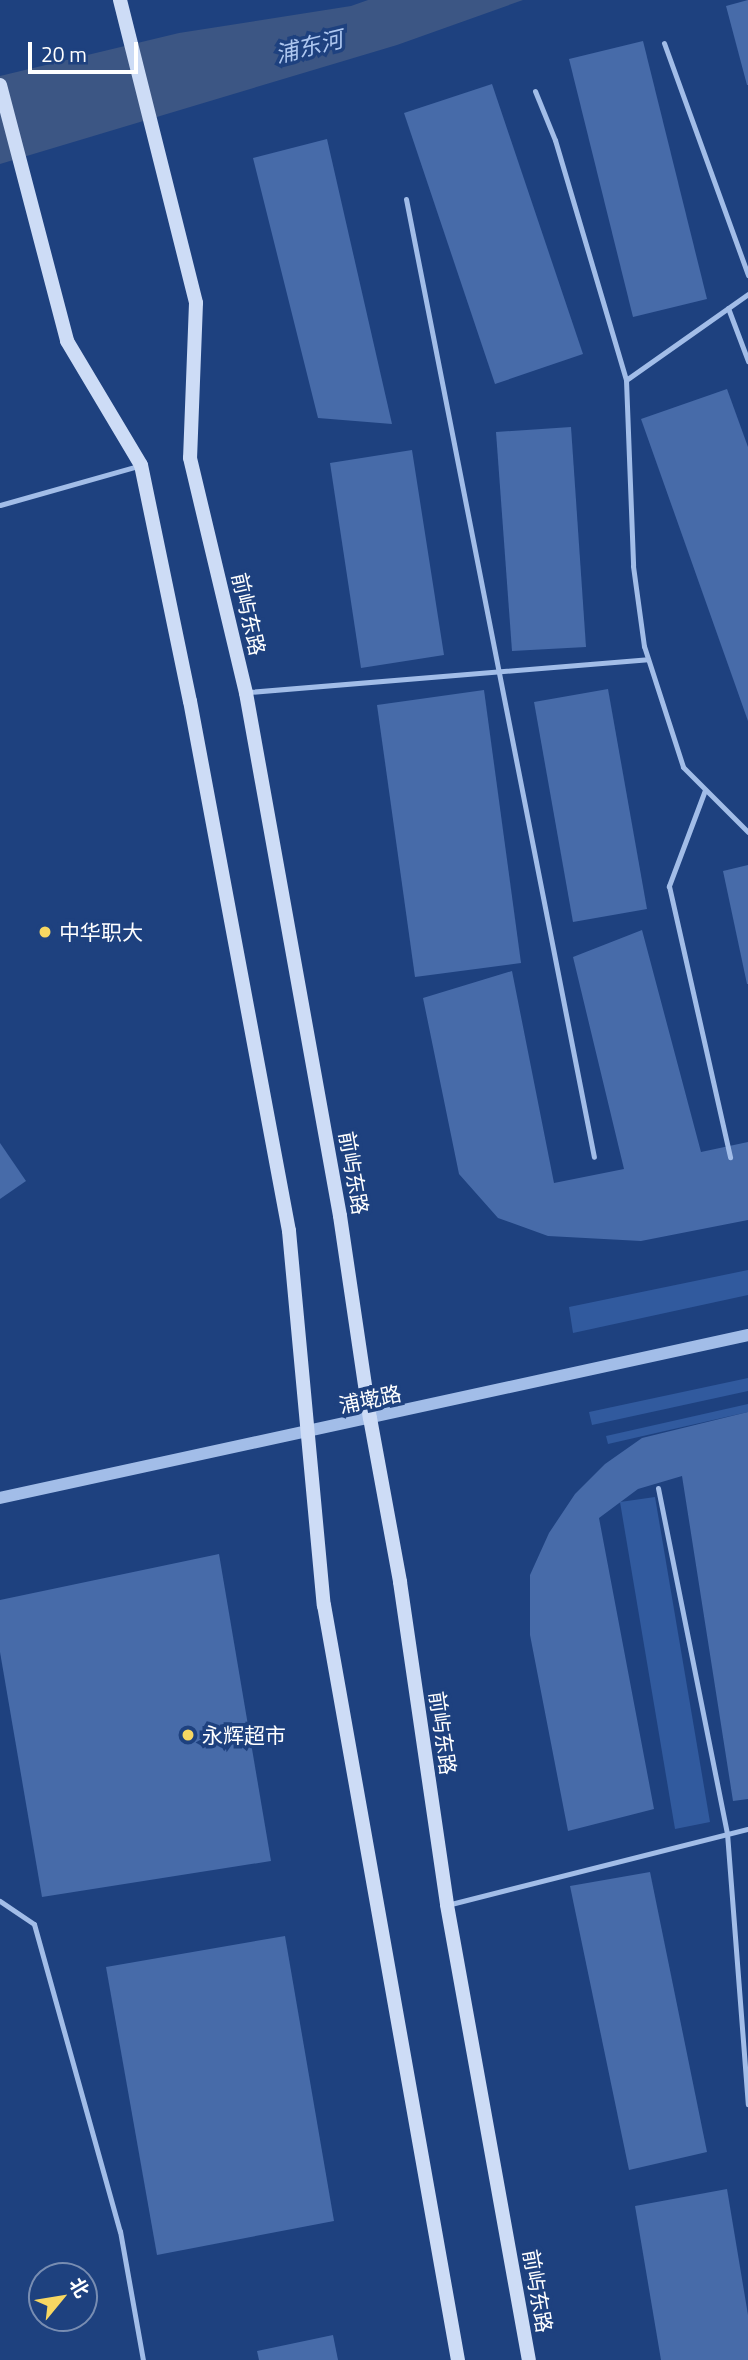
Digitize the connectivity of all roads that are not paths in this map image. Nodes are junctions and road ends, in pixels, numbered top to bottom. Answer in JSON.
{"nodes":[{"id":1,"x":120,"y":0,"type":"edge"},
{"id":2,"x":664,"y":43,"type":"dead end"},
{"id":3,"x":0,"y":85,"type":"edge"},
{"id":4,"x":535,"y":91,"type":"dead end"},
{"id":5,"x":406,"y":198,"type":"dead end"},
{"id":6,"x":748,"y":275,"type":"edge"},
{"id":7,"x":748,"y":294,"type":"edge"},
{"id":8,"x":728,"y":308,"type":"junction"},
{"id":9,"x":748,"y":361,"type":"edge"},
{"id":10,"x":626,"y":380,"type":"junction"},
{"id":11,"x":141,"y":465,"type":"junction"},
{"id":12,"x":0,"y":505,"type":"edge"},
{"id":13,"x":648,"y":659,"type":"junction"},
{"id":14,"x":498,"y":671,"type":"junction"},
{"id":15,"x":246,"y":693,"type":"junction"},
{"id":16,"x":705,"y":790,"type":"junction"},
{"id":17,"x":748,"y":832,"type":"edge"},
{"id":18,"x":594,"y":1157,"type":"dead end"},
{"id":19,"x":730,"y":1157,"type":"dead end"},
{"id":20,"x":748,"y":1335,"type":"edge"},
{"id":21,"x":370,"y":1418,"type":"junction"},
{"id":22,"x":307,"y":1433,"type":"junction"},
{"id":23,"x":659,"y":1488,"type":"dead end"},
{"id":24,"x":0,"y":1498,"type":"edge"},
{"id":25,"x":748,"y":1829,"type":"edge"},
{"id":26,"x":727,"y":1833,"type":"junction"},
{"id":27,"x":0,"y":1901,"type":"edge"},
{"id":28,"x":447,"y":1905,"type":"junction"},
{"id":29,"x":748,"y":2104,"type":"edge"},
{"id":30,"x":143,"y":2360,"type":"edge"},
{"id":31,"x":458,"y":2360,"type":"edge"},
{"id":32,"x":528,"y":2360,"type":"edge"}],
"edges":[{"from":1,"to":15,"type":"main road","name":"前屿东路"},
{"from":2,"to":6,"type":"lane"},
{"from":3,"to":11,"type":"main road"},
{"from":4,"to":10,"type":"lane"},
{"from":5,"to":14,"type":"lane"},
{"from":7,"to":8,"type":"lane"},
{"from":8,"to":9,"type":"lane"},
{"from":8,"to":10,"type":"lane"},
{"from":10,"to":13,"type":"lane"},
{"from":11,"to":12,"type":"lane"},
{"from":11,"to":22,"type":"main road"},
{"from":13,"to":14,"type":"lane"},
{"from":13,"to":16,"type":"lane"},
{"from":14,"to":15,"type":"lane"},
{"from":14,"to":18,"type":"lane"},
{"from":15,"to":21,"type":"main road","name":"前屿东路"},
{"from":16,"to":17,"type":"lane"},
{"from":16,"to":19,"type":"lane"},
{"from":20,"to":21,"type":"street","name":"浦墘路"},
{"from":21,"to":22,"type":"street","name":"浦墘路"},
{"from":21,"to":28,"type":"main road","name":"前屿东路"},
{"from":22,"to":24,"type":"street","name":"浦墘路"},
{"from":22,"to":31,"type":"main road"},
{"from":23,"to":26,"type":"lane"},
{"from":25,"to":26,"type":"lane"},
{"from":26,"to":28,"type":"lane"},
{"from":26,"to":29,"type":"lane"},
{"from":27,"to":30,"type":"lane"},
{"from":28,"to":32,"type":"main road","name":"前屿东路"}]}
